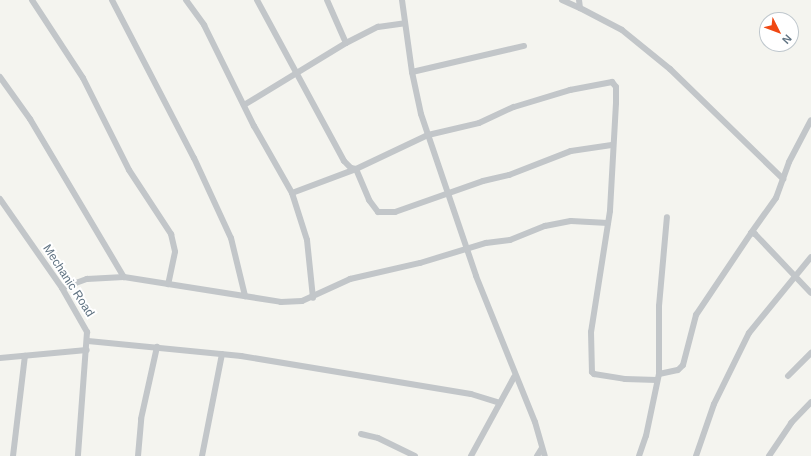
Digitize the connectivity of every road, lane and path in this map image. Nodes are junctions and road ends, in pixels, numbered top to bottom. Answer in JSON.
{"nodes":[{"id":1,"x":32,"y":0,"type":"edge"},
{"id":2,"x":112,"y":0,"type":"edge"},
{"id":3,"x":186,"y":0,"type":"edge"},
{"id":4,"x":258,"y":0,"type":"edge"},
{"id":5,"x":327,"y":0,"type":"edge"},
{"id":6,"x":402,"y":0,"type":"edge"},
{"id":7,"x":562,"y":0,"type":"edge"},
{"id":8,"x":579,"y":0,"type":"edge"},
{"id":9,"x":580,"y":8,"type":"junction"},
{"id":10,"x":405,"y":23,"type":"junction"},
{"id":11,"x":346,"y":43,"type":"junction"},
{"id":12,"x":524,"y":46,"type":"dead end"},
{"id":13,"x":412,"y":72,"type":"junction"},
{"id":14,"x":296,"y":74,"type":"junction"},
{"id":15,"x":0,"y":77,"type":"edge"},
{"id":16,"x":244,"y":105,"type":"junction"},
{"id":17,"x":811,"y":120,"type":"edge"},
{"id":18,"x":428,"y":135,"type":"junction"},
{"id":19,"x":612,"y":145,"type":"junction"},
{"id":20,"x":356,"y":169,"type":"junction"},
{"id":21,"x":783,"y":179,"type":"junction"},
{"id":22,"x":292,"y":192,"type":"junction"},
{"id":23,"x":448,"y":193,"type":"junction"},
{"id":24,"x":0,"y":199,"type":"edge"},
{"id":25,"x":667,"y":217,"type":"dead end"},
{"id":26,"x":608,"y":223,"type":"junction"},
{"id":27,"x":751,"y":233,"type":"junction"},
{"id":28,"x":467,"y":249,"type":"junction"},
{"id":29,"x":811,"y":257,"type":"edge"},
{"id":30,"x":124,"y":277,"type":"junction"},
{"id":31,"x":797,"y":277,"type":"junction"},
{"id":32,"x":168,"y":284,"type":"junction"},
{"id":33,"x":62,"y":288,"type":"junction"},
{"id":34,"x":811,"y":293,"type":"edge"},
{"id":35,"x":245,"y":296,"type":"junction"},
{"id":36,"x":313,"y":298,"type":"junction"},
{"id":37,"x":88,"y":341,"type":"junction"},
{"id":38,"x":157,"y":347,"type":"junction"},
{"id":39,"x":88,"y":350,"type":"junction"},
{"id":40,"x":811,"y":352,"type":"edge"},
{"id":41,"x":222,"y":354,"type":"junction"},
{"id":42,"x":25,"y":356,"type":"junction"},
{"id":43,"x":0,"y":358,"type":"edge"},
{"id":44,"x":659,"y":374,"type":"junction"},
{"id":45,"x":788,"y":376,"type":"dead end"},
{"id":46,"x":514,"y":377,"type":"junction"},
{"id":47,"x":657,"y":380,"type":"junction"},
{"id":48,"x":811,"y":402,"type":"edge"},
{"id":49,"x":500,"y":403,"type":"junction"},
{"id":50,"x":361,"y":434,"type":"dead end"},
{"id":51,"x":542,"y":448,"type":"junction"},
{"id":52,"x":13,"y":456,"type":"edge"},
{"id":53,"x":78,"y":456,"type":"edge"},
{"id":54,"x":138,"y":456,"type":"edge"},
{"id":55,"x":203,"y":456,"type":"edge"},
{"id":56,"x":415,"y":456,"type":"edge"},
{"id":57,"x":471,"y":456,"type":"edge"},
{"id":58,"x":537,"y":456,"type":"edge"},
{"id":59,"x":545,"y":456,"type":"edge"},
{"id":60,"x":639,"y":456,"type":"edge"},
{"id":61,"x":696,"y":456,"type":"edge"},
{"id":62,"x":769,"y":456,"type":"edge"}],
"edges":[{"from":1,"to":32,"type":"street"},
{"from":2,"to":35,"type":"street"},
{"from":3,"to":16,"type":"street"},
{"from":4,"to":14,"type":"street"},
{"from":5,"to":11,"type":"street"},
{"from":6,"to":10,"type":"street"},
{"from":7,"to":9,"type":"street"},
{"from":8,"to":9,"type":"street"},
{"from":9,"to":21,"type":"street"},
{"from":10,"to":11,"type":"street"},
{"from":10,"to":13,"type":"street"},
{"from":11,"to":14,"type":"street"},
{"from":12,"to":13,"type":"street"},
{"from":13,"to":18,"type":"street"},
{"from":14,"to":16,"type":"street"},
{"from":14,"to":20,"type":"street"},
{"from":15,"to":30,"type":"street"},
{"from":16,"to":22,"type":"street"},
{"from":17,"to":21,"type":"street"},
{"from":18,"to":19,"type":"street"},
{"from":18,"to":20,"type":"street"},
{"from":18,"to":23,"type":"street"},
{"from":19,"to":23,"type":"street"},
{"from":19,"to":26,"type":"street"},
{"from":20,"to":22,"type":"street"},
{"from":20,"to":23,"type":"street"},
{"from":21,"to":27,"type":"street"},
{"from":22,"to":36,"type":"street"},
{"from":23,"to":28,"type":"street"},
{"from":24,"to":33,"type":"street","name":"Mechanic Road"},
{"from":25,"to":44,"type":"street"},
{"from":26,"to":28,"type":"street"},
{"from":26,"to":47,"type":"street"},
{"from":27,"to":31,"type":"street"},
{"from":27,"to":44,"type":"street"},
{"from":28,"to":36,"type":"street"},
{"from":28,"to":46,"type":"street"},
{"from":29,"to":31,"type":"street"},
{"from":30,"to":32,"type":"street"},
{"from":30,"to":33,"type":"street"},
{"from":31,"to":34,"type":"street"},
{"from":31,"to":61,"type":"street"},
{"from":32,"to":35,"type":"street"},
{"from":33,"to":37,"type":"street","name":"Mechanic Road"},
{"from":35,"to":36,"type":"street"},
{"from":37,"to":38,"type":"street"},
{"from":37,"to":39,"type":"street","name":"Mechanic Road"},
{"from":38,"to":41,"type":"street"},
{"from":38,"to":54,"type":"street"},
{"from":39,"to":42,"type":"street"},
{"from":39,"to":53,"type":"street","name":"Mechanic Road"},
{"from":40,"to":45,"type":"street"},
{"from":41,"to":49,"type":"street"},
{"from":41,"to":55,"type":"street"},
{"from":42,"to":43,"type":"street"},
{"from":42,"to":52,"type":"street"},
{"from":44,"to":47,"type":"street"},
{"from":46,"to":49,"type":"street"},
{"from":46,"to":51,"type":"street"},
{"from":47,"to":60,"type":"street"},
{"from":48,"to":62,"type":"street"},
{"from":49,"to":57,"type":"street"},
{"from":50,"to":56,"type":"street"},
{"from":51,"to":58,"type":"street"},
{"from":51,"to":59,"type":"street"}]}
